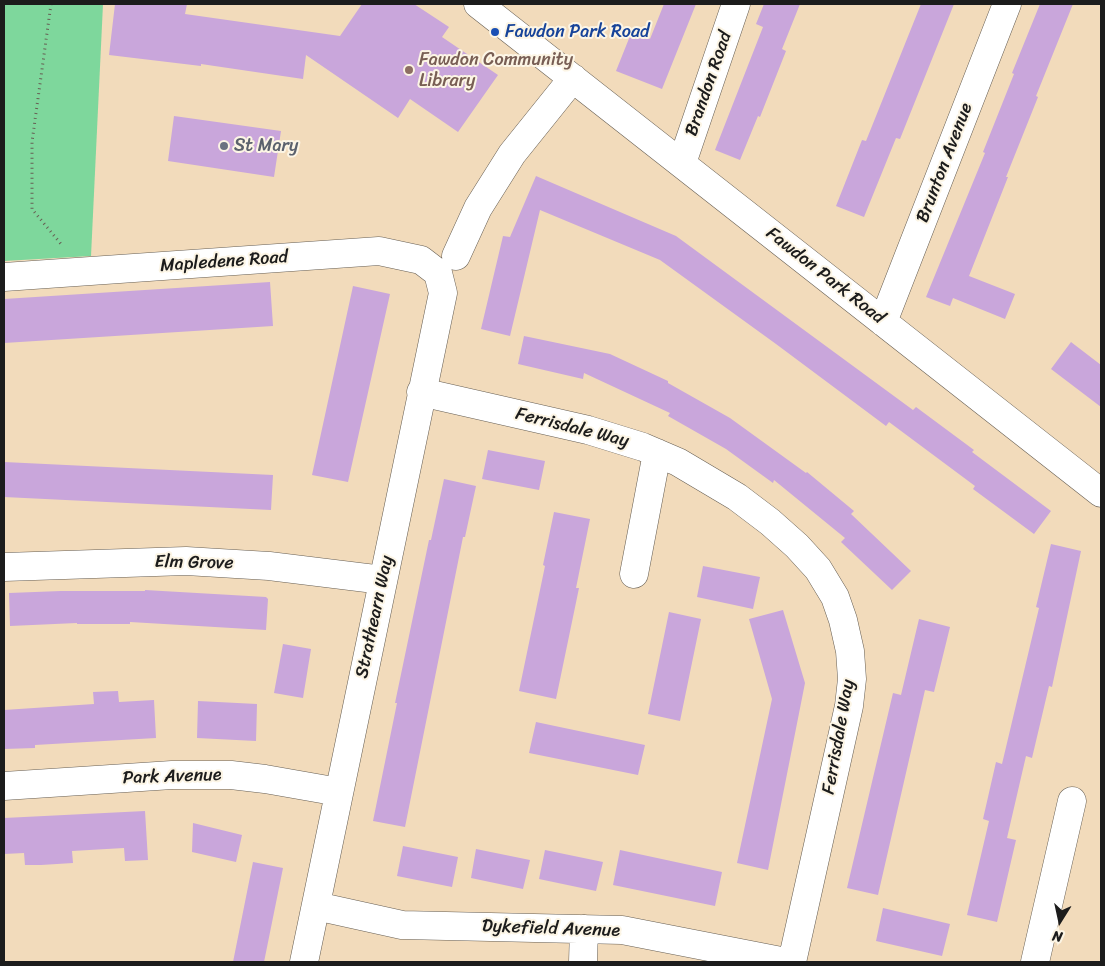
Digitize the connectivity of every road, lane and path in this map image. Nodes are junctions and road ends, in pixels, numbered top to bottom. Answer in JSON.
{"nodes":[{"id":1,"x":51,"y":4,"type":"edge"},
{"id":2,"x":736,"y":4,"type":"edge"},
{"id":3,"x":1006,"y":4,"type":"edge"},
{"id":4,"x":489,"y":7,"type":"edge"},
{"id":5,"x":573,"y":78,"type":"junction"},
{"id":6,"x":682,"y":163,"type":"junction"},
{"id":7,"x":447,"y":264,"type":"junction"},
{"id":8,"x":83,"y":272,"type":"junction"},
{"id":9,"x":4,"y":277,"type":"edge"},
{"id":10,"x":883,"y":322,"type":"junction"},
{"id":11,"x":421,"y":392,"type":"junction"},
{"id":12,"x":657,"y":453,"type":"junction"},
{"id":13,"x":1101,"y":493,"type":"edge"},
{"id":14,"x":4,"y":567,"type":"edge"},
{"id":15,"x":634,"y":574,"type":"dead end"},
{"id":16,"x":383,"y":580,"type":"junction"},
{"id":17,"x":4,"y":786,"type":"edge"},
{"id":18,"x":339,"y":792,"type":"junction"},
{"id":19,"x":1072,"y":801,"type":"dead end"},
{"id":20,"x":316,"y":906,"type":"junction"},
{"id":21,"x":584,"y":929,"type":"junction"},
{"id":22,"x":304,"y":962,"type":"edge"},
{"id":23,"x":583,"y":962,"type":"edge"},
{"id":24,"x":786,"y":962,"type":"edge"},
{"id":25,"x":792,"y":962,"type":"edge"},
{"id":26,"x":1035,"y":962,"type":"edge"}],
"edges":[{"from":1,"to":8,"type":"path"},
{"from":2,"to":6,"type":"street","name":"Brandon Road"},
{"from":3,"to":10,"type":"street","name":"Brunton Avenue"},
{"from":4,"to":5,"type":"street","name":"Fawdon Park Road"},
{"from":5,"to":6,"type":"street","name":"Fawdon Park Road"},
{"from":5,"to":7,"type":"street"},
{"from":6,"to":10,"type":"street","name":"Fawdon Park Road"},
{"from":7,"to":8,"type":"street","name":"Mapledene Road"},
{"from":7,"to":11,"type":"street","name":"Strathearn Way"},
{"from":8,"to":9,"type":"street","name":"Mapledene Road"},
{"from":10,"to":13,"type":"street","name":"Fawdon Park Road"},
{"from":11,"to":12,"type":"street","name":"Ferrisdale Way"},
{"from":11,"to":16,"type":"street","name":"Strathearn Way"},
{"from":12,"to":15,"type":"street"},
{"from":12,"to":25,"type":"street","name":"Ferrisdale Way"},
{"from":14,"to":16,"type":"street","name":"Elm Grove"},
{"from":16,"to":18,"type":"street","name":"Strathearn Way"},
{"from":17,"to":18,"type":"street","name":"Park Avenue"},
{"from":18,"to":20,"type":"street","name":"Strathearn Way"},
{"from":19,"to":26,"type":"street"},
{"from":20,"to":21,"type":"street","name":"Dykefield Avenue"},
{"from":20,"to":22,"type":"street","name":"Strathearn Way"},
{"from":21,"to":23,"type":"street"},
{"from":21,"to":24,"type":"street","name":"Dykefield Avenue"}]}
